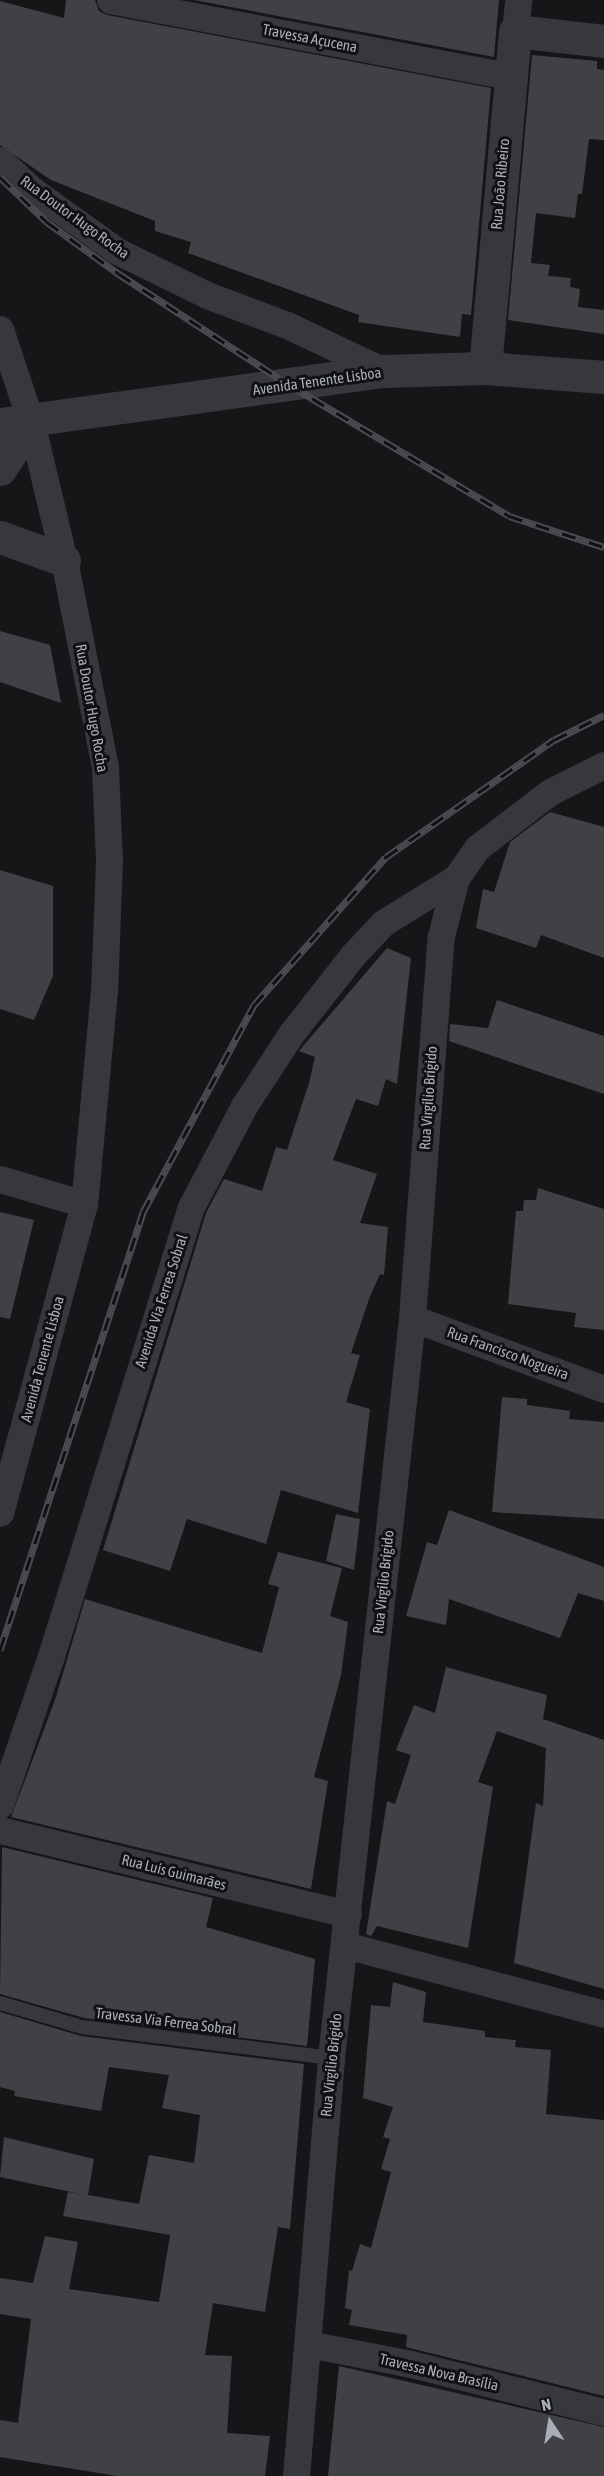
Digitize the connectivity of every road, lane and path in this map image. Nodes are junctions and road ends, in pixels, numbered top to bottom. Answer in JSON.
{"nodes":[{"id":1,"x":110,"y":0,"type":"edge"},
{"id":2,"x":517,"y":16,"type":"edge"},
{"id":3,"x":604,"y":41,"type":"edge"},
{"id":4,"x":510,"y":76,"type":"junction"},
{"id":5,"x":0,"y":160,"type":"edge"},
{"id":6,"x":0,"y":329,"type":"edge"},
{"id":7,"x":485,"y":368,"type":"junction"},
{"id":8,"x":384,"y":371,"type":"junction"},
{"id":9,"x":604,"y":376,"type":"edge"},
{"id":10,"x":16,"y":423,"type":"edge"},
{"id":11,"x":0,"y":469,"type":"edge"},
{"id":12,"x":0,"y":537,"type":"edge"},
{"id":13,"x":64,"y":560,"type":"junction"},
{"id":14,"x":604,"y":765,"type":"edge"},
{"id":15,"x":456,"y":878,"type":"junction"},
{"id":16,"x":0,"y":1179,"type":"edge"},
{"id":17,"x":84,"y":1204,"type":"junction"},
{"id":18,"x":412,"y":1318,"type":"junction"},
{"id":19,"x":604,"y":1389,"type":"edge"},
{"id":20,"x":0,"y":1513,"type":"edge"},
{"id":21,"x":0,"y":1804,"type":"edge"},
{"id":22,"x":0,"y":1830,"type":"edge"},
{"id":23,"x":348,"y":1914,"type":"junction"},
{"id":24,"x":345,"y":1945,"type":"junction"},
{"id":25,"x":0,"y":2002,"type":"edge"},
{"id":26,"x":604,"y":2014,"type":"edge"},
{"id":27,"x":331,"y":2058,"type":"junction"},
{"id":28,"x":308,"y":2344,"type":"junction"},
{"id":29,"x":604,"y":2412,"type":"edge"},
{"id":30,"x":296,"y":2476,"type":"edge"}],
"edges":[{"from":1,"to":4,"type":"street","name":"Travessa Açucena"},
{"from":2,"to":3,"type":"street"},
{"from":2,"to":4,"type":"street","name":"Rua João Ribeiro"},
{"from":4,"to":7,"type":"street","name":"Rua João Ribeiro"},
{"from":5,"to":8,"type":"street","name":"Rua Doutor Hugo Rocha"},
{"from":6,"to":10,"type":"street","name":"Rua Doutor Hugo Rocha"},
{"from":7,"to":8,"type":"street","name":"Avenida Tenente Lisboa"},
{"from":7,"to":9,"type":"street","name":"Avenida Tenente Lisboa"},
{"from":8,"to":10,"type":"street","name":"Avenida Tenente Lisboa"},
{"from":10,"to":11,"type":"street"},
{"from":10,"to":13,"type":"street","name":"Rua Doutor Hugo Rocha"},
{"from":12,"to":13,"type":"street"},
{"from":13,"to":17,"type":"street","name":"Rua Doutor Hugo Rocha"},
{"from":14,"to":15,"type":"street","name":"Rua Virgílio Brígido"},
{"from":15,"to":18,"type":"street","name":"Rua Virgílio Brígido"},
{"from":15,"to":21,"type":"street","name":"Avenida Via Ferrea Sobral"},
{"from":16,"to":17,"type":"street"},
{"from":17,"to":20,"type":"street","name":"Avenida Tenente Lisboa"},
{"from":18,"to":19,"type":"street","name":"Rua Francisco Nogueira"},
{"from":18,"to":23,"type":"street","name":"Rua Virgílio Brígido"},
{"from":22,"to":23,"type":"street","name":"Rua Luís Guimarães"},
{"from":23,"to":24,"type":"street","name":"Rua Virgílio Brígido"},
{"from":24,"to":26,"type":"street"},
{"from":24,"to":27,"type":"street","name":"Rua Virgílio Brígido"},
{"from":25,"to":27,"type":"lane","name":"Travessa Via Ferrea Sobral"},
{"from":27,"to":28,"type":"street","name":"Rua Virgílio Brígido"},
{"from":28,"to":29,"type":"street","name":"Travessa Nova Brasília"},
{"from":28,"to":30,"type":"street","name":"Rua Virgílio Brígido"}]}
